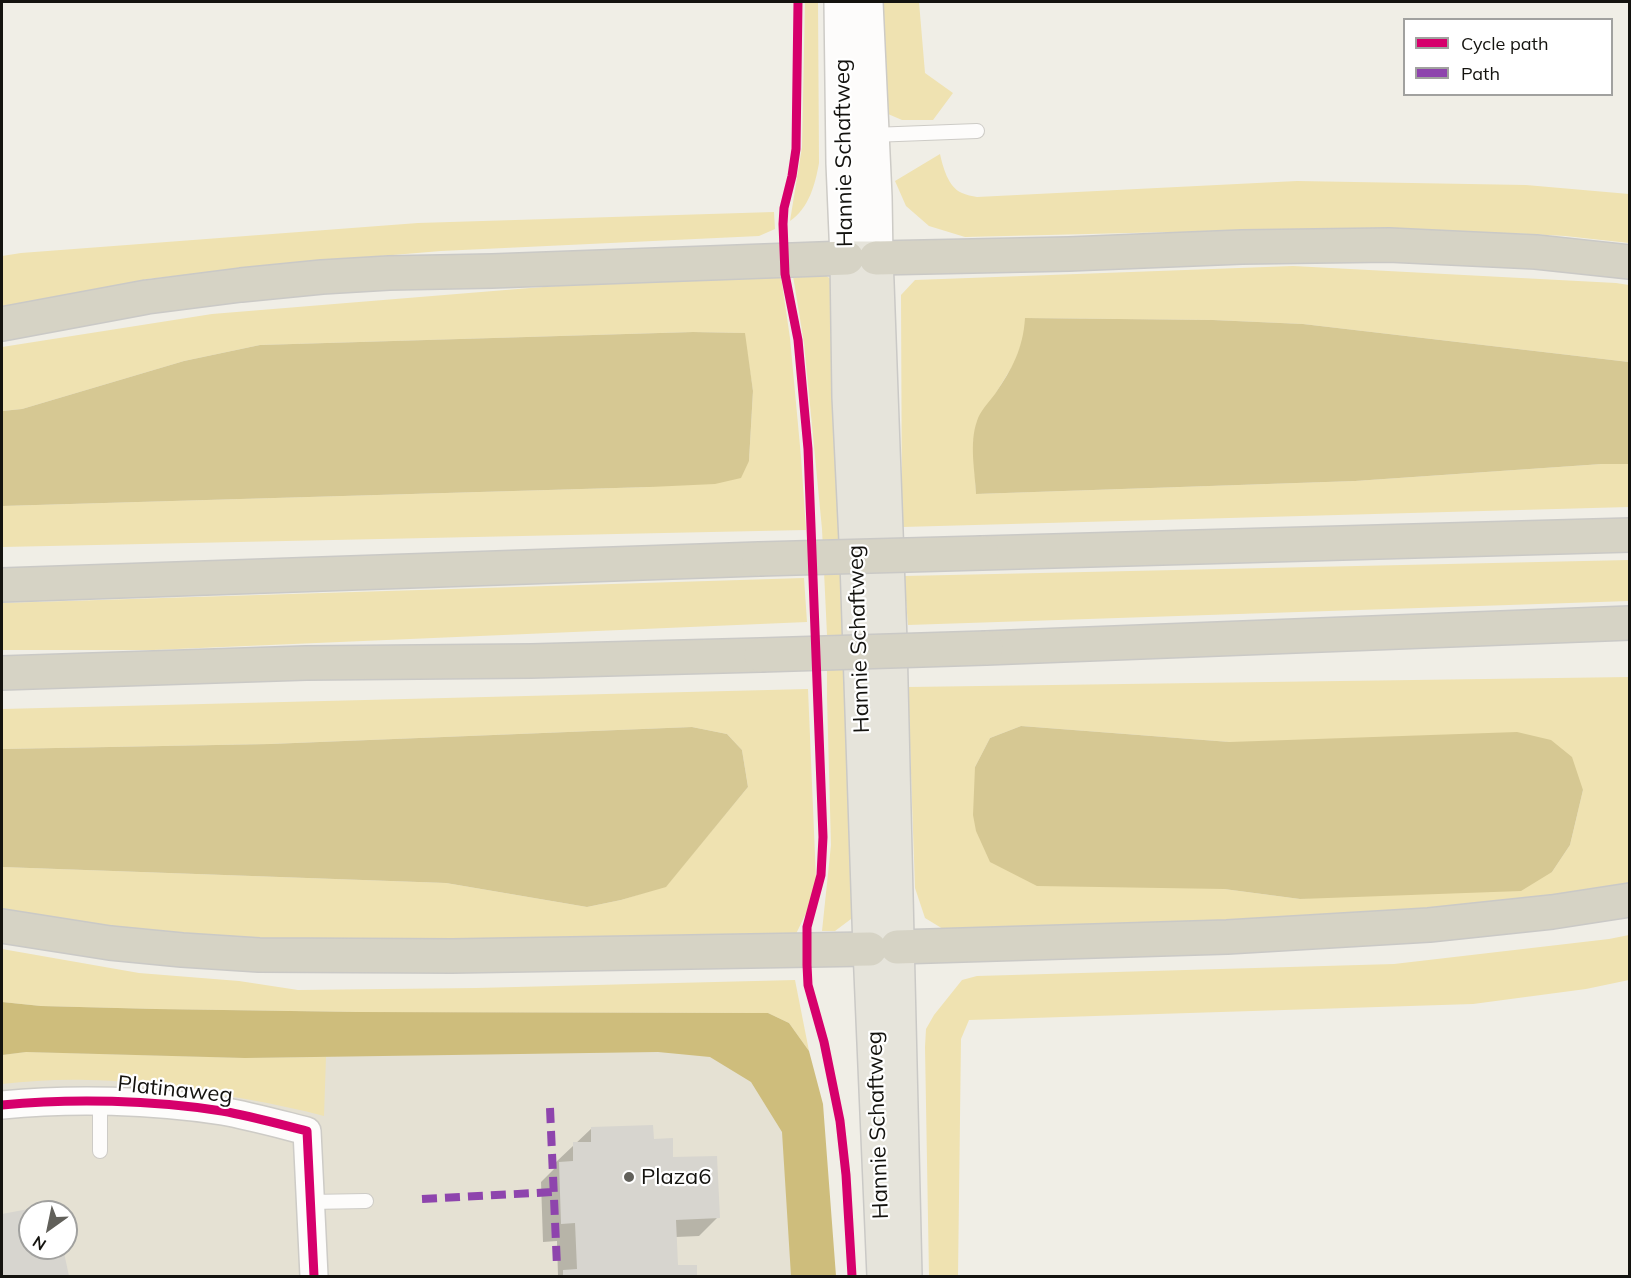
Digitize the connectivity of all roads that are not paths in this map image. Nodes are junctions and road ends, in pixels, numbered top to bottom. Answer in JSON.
{"nodes":[{"id":1,"x":841,"y":2,"type":"edge"},
{"id":2,"x":866,"y":2,"type":"edge"},
{"id":3,"x":977,"y":131,"type":"dead end"},
{"id":4,"x":858,"y":135,"type":"junction"},
{"id":5,"x":861,"y":258,"type":"junction"},
{"id":6,"x":1629,"y":261,"type":"edge"},
{"id":7,"x":2,"y":324,"type":"edge"},
{"id":8,"x":1629,"y":534,"type":"edge"},
{"id":9,"x":2,"y":585,"type":"edge"},
{"id":10,"x":1629,"y":623,"type":"edge"},
{"id":11,"x":2,"y":673,"type":"edge"},
{"id":12,"x":1629,"y":900,"type":"edge"},
{"id":13,"x":2,"y":926,"type":"edge"},
{"id":14,"x":884,"y":948,"type":"junction"},
{"id":15,"x":100,"y":1102,"type":"junction"},
{"id":16,"x":2,"y":1105,"type":"edge"},
{"id":17,"x":100,"y":1151,"type":"dead end"},
{"id":18,"x":366,"y":1201,"type":"dead end"},
{"id":19,"x":310,"y":1202,"type":"junction"},
{"id":20,"x":314,"y":1276,"type":"edge"},
{"id":21,"x":884,"y":1276,"type":"edge"},
{"id":22,"x":905,"y":1276,"type":"edge"}],
"edges":[{"from":1,"to":4,"type":"main road","name":"Hannie Schaftweg"},
{"from":2,"to":4,"type":"main road","name":"Hannie Schaftweg"},
{"from":3,"to":4,"type":"lane"},
{"from":4,"to":5,"type":"main road","name":"Hannie Schaftweg"},
{"from":5,"to":6,"type":"highway"},
{"from":5,"to":7,"type":"highway"},
{"from":5,"to":14,"type":"main road","name":"Hannie Schaftweg"},
{"from":8,"to":9,"type":"highway","bridge":true},
{"from":10,"to":11,"type":"highway","bridge":true},
{"from":12,"to":14,"type":"highway"},
{"from":13,"to":14,"type":"highway"},
{"from":14,"to":21,"type":"main road","name":"Hannie Schaftweg"},
{"from":14,"to":22,"type":"main road","name":"Hannie Schaftweg"},
{"from":15,"to":16,"type":"street","name":"Platinaweg"},
{"from":15,"to":17,"type":"lane"},
{"from":15,"to":19,"type":"street","name":"Platinaweg"},
{"from":18,"to":19,"type":"lane"},
{"from":19,"to":20,"type":"street"}]}
